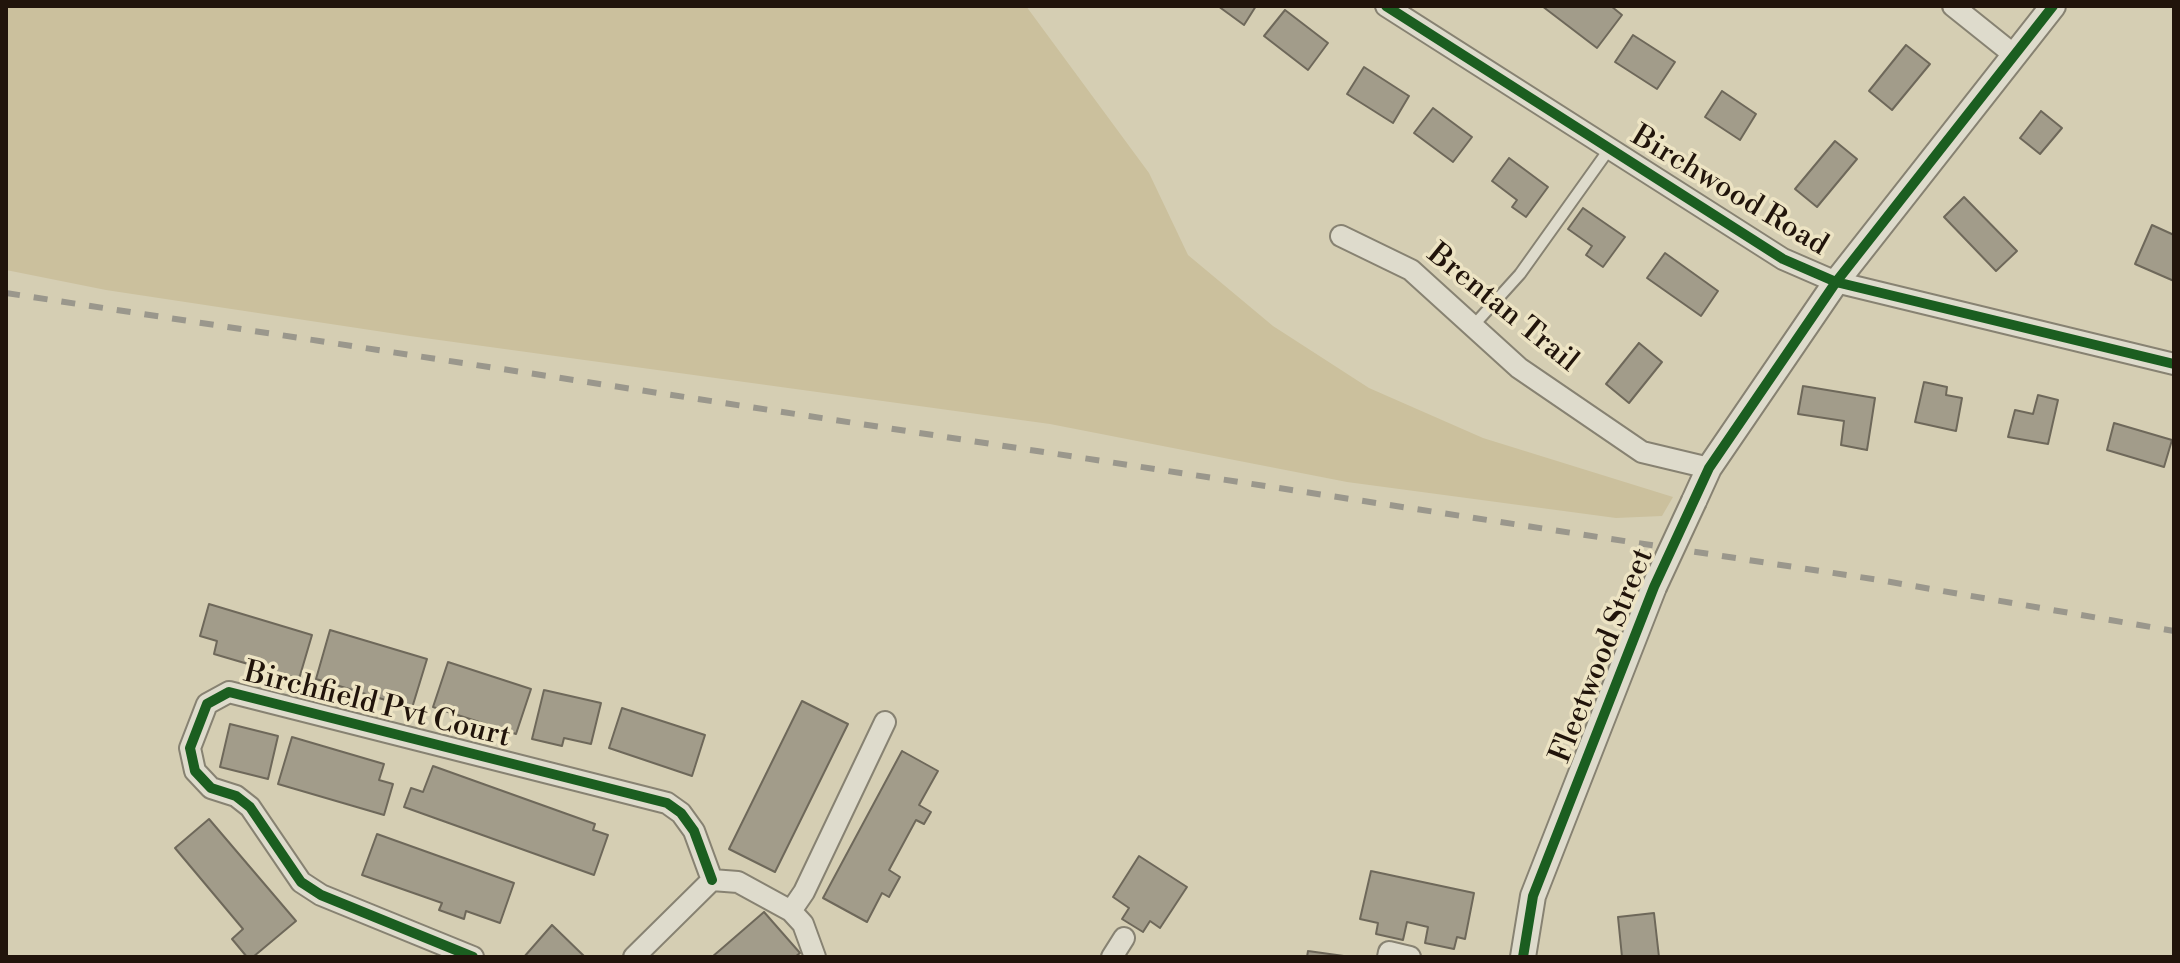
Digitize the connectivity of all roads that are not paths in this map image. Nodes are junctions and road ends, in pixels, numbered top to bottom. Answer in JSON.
{"nodes":[{"id":1,"x":1386,"y":6,"type":"edge"},
{"id":2,"x":1953,"y":6,"type":"edge"},
{"id":3,"x":2053,"y":6,"type":"edge"},
{"id":4,"x":2013,"y":54,"type":"junction"},
{"id":5,"x":1610,"y":148,"type":"junction"},
{"id":6,"x":1341,"y":236,"type":"dead end"},
{"id":7,"x":1836,"y":282,"type":"junction"},
{"id":8,"x":1473,"y":326,"type":"junction"},
{"id":9,"x":2174,"y":364,"type":"edge"},
{"id":10,"x":1709,"y":468,"type":"junction"},
{"id":11,"x":885,"y":722,"type":"dead end"},
{"id":12,"x":712,"y":880,"type":"junction"},
{"id":13,"x":791,"y":911,"type":"junction"},
{"id":14,"x":1124,"y":938,"type":"dead end"},
{"id":15,"x":473,"y":957,"type":"edge"},
{"id":16,"x":634,"y":957,"type":"edge"},
{"id":17,"x":815,"y":957,"type":"edge"},
{"id":18,"x":1112,"y":957,"type":"edge"},
{"id":19,"x":1388,"y":957,"type":"edge"},
{"id":20,"x":1410,"y":957,"type":"edge"},
{"id":21,"x":1523,"y":957,"type":"edge"}],
"edges":[{"from":1,"to":5,"type":"street","name":"Birchwood Road"},
{"from":2,"to":4,"type":"street"},
{"from":3,"to":4,"type":"street","name":"Fleetwood Street"},
{"from":4,"to":7,"type":"street","name":"Fleetwood Street"},
{"from":5,"to":7,"type":"street","name":"Birchwood Road"},
{"from":5,"to":8,"type":"lane"},
{"from":6,"to":8,"type":"street","name":"Brentan Trail"},
{"from":7,"to":9,"type":"street","name":"Birchwood Road"},
{"from":7,"to":10,"type":"street","name":"Fleetwood Street"},
{"from":8,"to":10,"type":"street","name":"Brentan Trail"},
{"from":10,"to":21,"type":"street","name":"Fleetwood Street","bridge":true},
{"from":11,"to":13,"type":"street"},
{"from":12,"to":13,"type":"street"},
{"from":12,"to":15,"type":"street","name":"Birchfield Pvt Court"},
{"from":12,"to":16,"type":"street"},
{"from":13,"to":17,"type":"street"},
{"from":14,"to":18,"type":"street"},
{"from":19,"to":20,"type":"street"}]}
